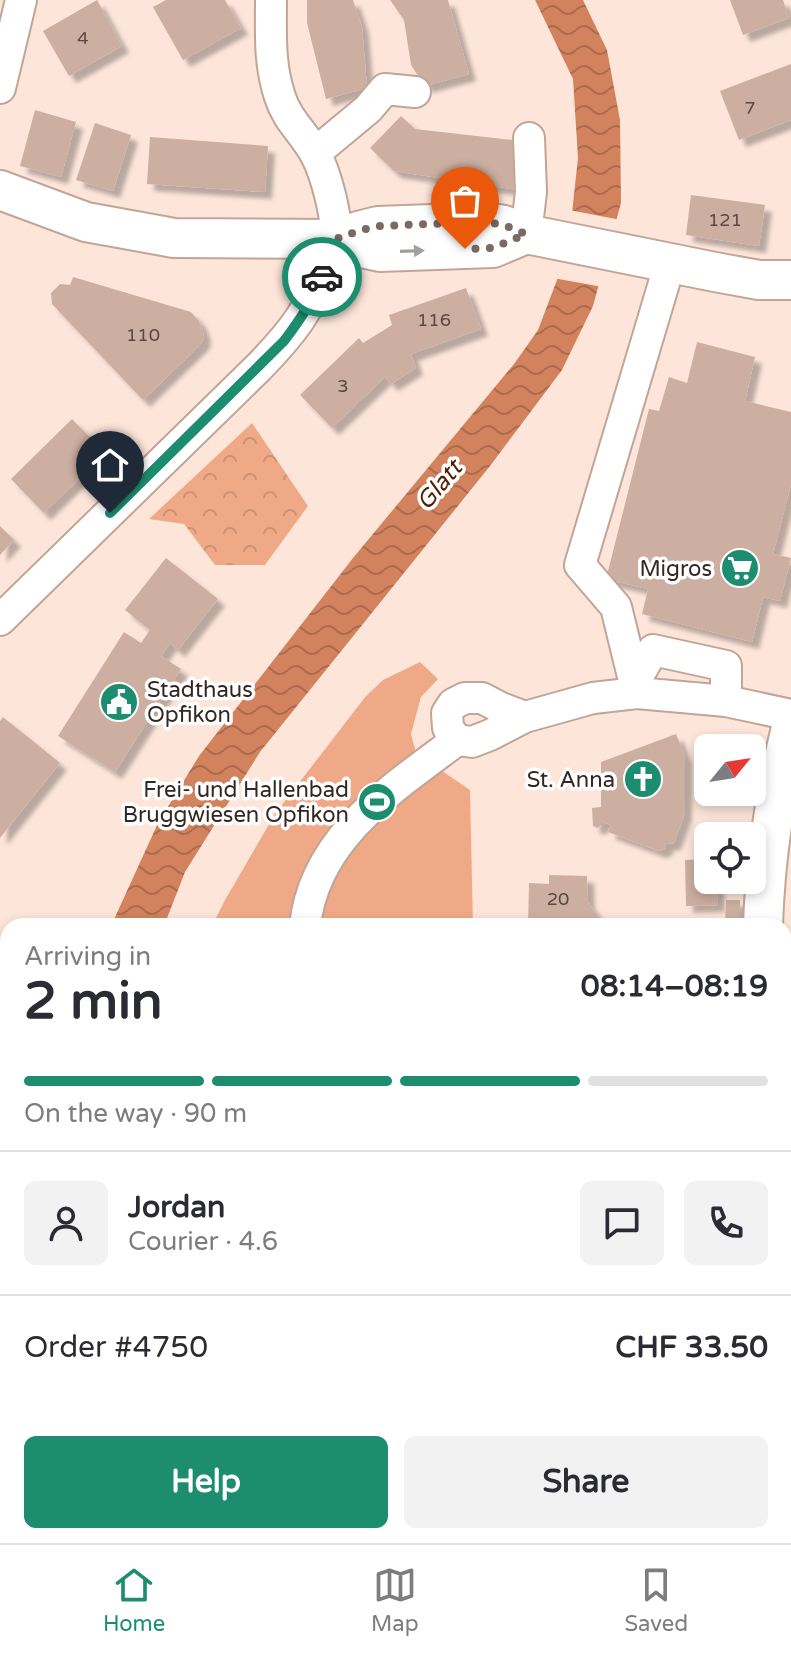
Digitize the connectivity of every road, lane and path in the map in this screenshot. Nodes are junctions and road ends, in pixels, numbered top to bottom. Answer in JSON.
{"nodes":[{"id":1,"x":21,"y":0,"type":"edge"},
{"id":2,"x":271,"y":0,"type":"edge"},
{"id":3,"x":0,"y":88,"type":"edge"},
{"id":4,"x":415,"y":92,"type":"dead end"},
{"id":5,"x":529,"y":138,"type":"dead end"},
{"id":6,"x":315,"y":153,"type":"junction"},
{"id":7,"x":0,"y":190,"type":"edge"},
{"id":8,"x":532,"y":235,"type":"junction"},
{"id":9,"x":336,"y":239,"type":"junction"},
{"id":10,"x":656,"y":260,"type":"junction"},
{"id":11,"x":780,"y":285,"type":"edge"},
{"id":12,"x":0,"y":620,"type":"edge"},
{"id":13,"x":636,"y":688,"type":"junction"},
{"id":14,"x":726,"y":701,"type":"junction"},
{"id":15,"x":791,"y":715,"type":"edge"},
{"id":16,"x":525,"y":717,"type":"junction"},
{"id":17,"x":791,"y":728,"type":"edge"},
{"id":18,"x":457,"y":740,"type":"junction"},
{"id":19,"x":306,"y":918,"type":"edge"},
{"id":20,"x":763,"y":918,"type":"edge"}],
"edges":[{"from":1,"to":3,"type":"street"},
{"from":2,"to":6,"type":"street"},
{"from":4,"to":6,"type":"street"},
{"from":5,"to":8,"type":"street"},
{"from":6,"to":9,"type":"street"},
{"from":7,"to":9,"type":"main road"},
{"from":8,"to":9,"type":"main road"},
{"from":8,"to":10,"type":"main road"},
{"from":9,"to":12,"type":"street"},
{"from":10,"to":11,"type":"main road"},
{"from":10,"to":13,"type":"street"},
{"from":13,"to":14,"type":"street"},
{"from":13,"to":14,"type":"street"},
{"from":13,"to":16,"type":"street"},
{"from":14,"to":15,"type":"street"},
{"from":16,"to":18,"type":"street"},
{"from":16,"to":18,"type":"street"},
{"from":17,"to":20,"type":"main road"},
{"from":18,"to":19,"type":"street"}]}
